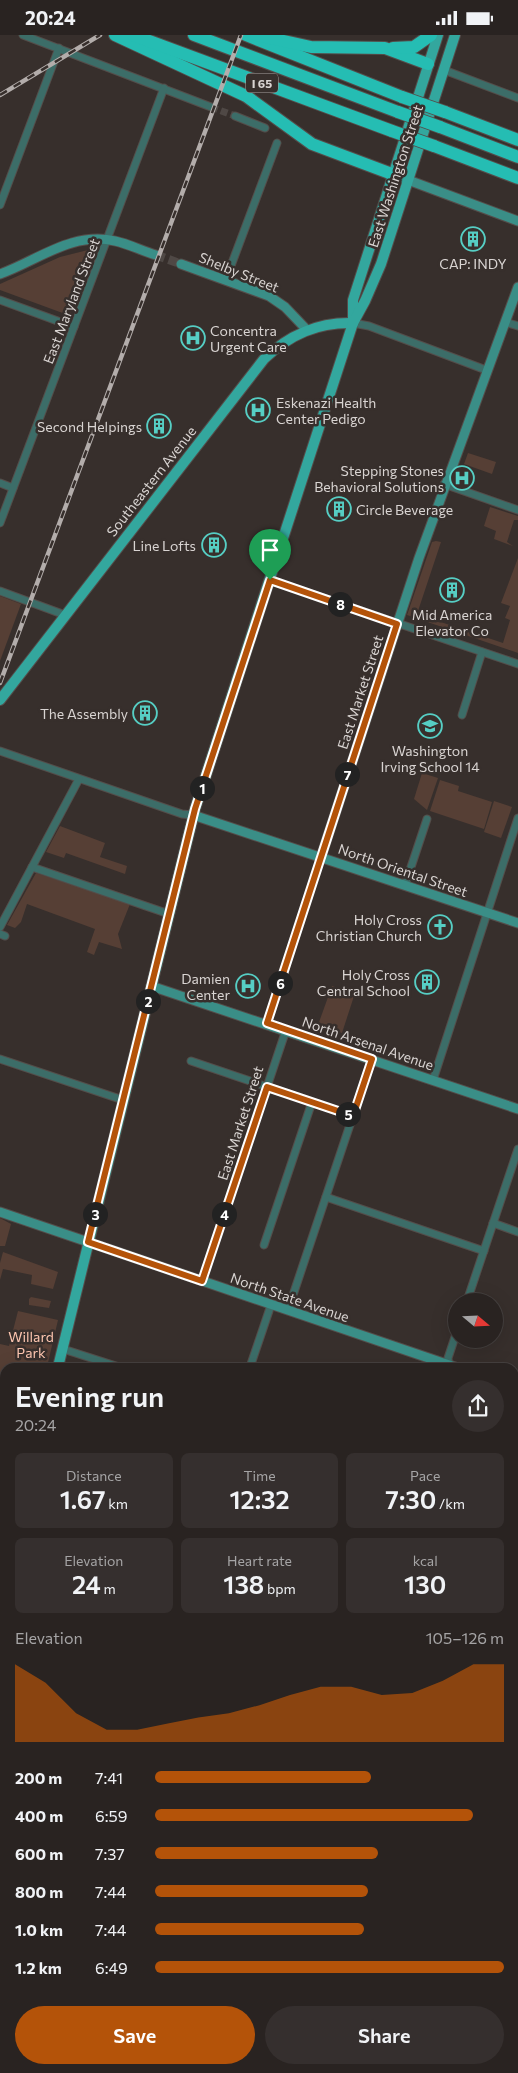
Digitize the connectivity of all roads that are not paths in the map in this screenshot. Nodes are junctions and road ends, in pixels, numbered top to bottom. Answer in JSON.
{"nodes":[{"id":1,"x":23,"y":35,"type":"edge"},
{"id":2,"x":115,"y":35,"type":"edge"},
{"id":3,"x":133,"y":35,"type":"edge"},
{"id":4,"x":194,"y":35,"type":"edge"},
{"id":5,"x":246,"y":35,"type":"edge"},
{"id":6,"x":256,"y":35,"type":"edge"},
{"id":7,"x":431,"y":35,"type":"edge"},
{"id":8,"x":438,"y":35,"type":"edge"},
{"id":9,"x":455,"y":35,"type":"edge"},
{"id":10,"x":58,"y":48,"type":"junction"},
{"id":11,"x":385,"y":49,"type":"junction"},
{"id":12,"x":428,"y":64,"type":"junction"},
{"id":13,"x":444,"y":70,"type":"junction"},
{"id":14,"x":164,"y":88,"type":"junction"},
{"id":15,"x":518,"y":98,"type":"edge"},
{"id":16,"x":211,"y":107,"type":"tunnel mouth"},
{"id":17,"x":235,"y":116,"type":"tunnel mouth"},
{"id":18,"x":265,"y":128,"type":"dead end"},
{"id":19,"x":518,"y":140,"type":"edge"},
{"id":20,"x":278,"y":143,"type":"dead end"},
{"id":21,"x":518,"y":157,"type":"edge"},
{"id":22,"x":392,"y":174,"type":"junction"},
{"id":23,"x":518,"y":178,"type":"edge"},
{"id":24,"x":408,"y":179,"type":"junction"},
{"id":25,"x":0,"y":205,"type":"edge"},
{"id":26,"x":518,"y":221,"type":"edge"},
{"id":27,"x":108,"y":240,"type":"junction"},
{"id":28,"x":156,"y":255,"type":"tunnel mouth"},
{"id":29,"x":180,"y":264,"type":"tunnel mouth"},
{"id":30,"x":0,"y":274,"type":"edge"},
{"id":31,"x":226,"y":279,"type":"junction"},
{"id":32,"x":518,"y":287,"type":"edge"},
{"id":33,"x":0,"y":299,"type":"edge"},
{"id":34,"x":505,"y":322,"type":"junction"},
{"id":35,"x":353,"y":323,"type":"junction"},
{"id":36,"x":518,"y":326,"type":"edge"},
{"id":37,"x":74,"y":327,"type":"junction"},
{"id":38,"x":306,"y":329,"type":"junction"},
{"id":39,"x":486,"y":370,"type":"junction"},
{"id":40,"x":0,"y":483,"type":"edge"},
{"id":41,"x":444,"y":484,"type":"junction"},
{"id":42,"x":13,"y":488,"type":"junction"},
{"id":43,"x":518,"y":510,"type":"edge"},
{"id":44,"x":0,"y":523,"type":"edge"},
{"id":45,"x":270,"y":580,"type":"junction"},
{"id":46,"x":0,"y":591,"type":"edge"},
{"id":47,"x":65,"y":615,"type":"junction"},
{"id":48,"x":397,"y":624,"type":"junction"},
{"id":49,"x":482,"y":652,"type":"junction"},
{"id":50,"x":518,"y":664,"type":"edge"},
{"id":51,"x":0,"y":700,"type":"edge"},
{"id":52,"x":462,"y":715,"type":"dead end"},
{"id":53,"x":0,"y":751,"type":"edge"},
{"id":54,"x":79,"y":779,"type":"junction"},
{"id":55,"x":193,"y":815,"type":"junction"},
{"id":56,"x":518,"y":818,"type":"edge"},
{"id":57,"x":427,"y":819,"type":"dead end"},
{"id":58,"x":321,"y":857,"type":"junction"},
{"id":59,"x":32,"y":867,"type":"junction"},
{"id":60,"x":405,"y":885,"type":"junction"},
{"id":61,"x":488,"y":913,"type":"junction"},
{"id":62,"x":169,"y":914,"type":"junction"},
{"id":63,"x":518,"y":923,"type":"edge"},
{"id":64,"x":0,"y":927,"type":"edge"},
{"id":65,"x":151,"y":986,"type":"junction"},
{"id":66,"x":267,"y":1023,"type":"junction"},
{"id":67,"x":286,"y":1030,"type":"junction"},
{"id":68,"x":0,"y":1059,"type":"edge"},
{"id":69,"x":372,"y":1059,"type":"junction"},
{"id":70,"x":191,"y":1061,"type":"dead end"},
{"id":71,"x":433,"y":1080,"type":"junction"},
{"id":72,"x":267,"y":1087,"type":"junction"},
{"id":73,"x":124,"y":1100,"type":"junction"},
{"id":74,"x":312,"y":1102,"type":"junction"},
{"id":75,"x":518,"y":1109,"type":"edge"},
{"id":76,"x":353,"y":1116,"type":"junction"},
{"id":77,"x":518,"y":1149,"type":"edge"},
{"id":78,"x":326,"y":1197,"type":"junction"},
{"id":79,"x":0,"y":1212,"type":"edge"},
{"id":80,"x":493,"y":1223,"type":"junction"},
{"id":81,"x":518,"y":1231,"type":"edge"},
{"id":82,"x":88,"y":1242,"type":"junction"},
{"id":83,"x":264,"y":1245,"type":"dead end"},
{"id":84,"x":484,"y":1251,"type":"junction"},
{"id":85,"x":202,"y":1281,"type":"junction"},
{"id":86,"x":470,"y":1293,"type":"edge"},
{"id":87,"x":271,"y":1305,"type":"junction"},
{"id":88,"x":288,"y":1310,"type":"junction"},
{"id":89,"x":451,"y":1348,"type":"edge"},
{"id":90,"x":63,"y":1349,"type":"junction"},
{"id":91,"x":59,"y":1363,"type":"edge"},
{"id":92,"x":106,"y":1363,"type":"edge"},
{"id":93,"x":251,"y":1363,"type":"edge"},
{"id":94,"x":440,"y":1363,"type":"edge"},
{"id":95,"x":450,"y":1363,"type":"edge"}],
"edges":[{"from":1,"to":10,"type":"street"},
{"from":2,"to":22,"type":"highway"},
{"from":3,"to":23,"type":"highway","number":"I 65","bridge":true},
{"from":4,"to":21,"type":"highway","number":"I 65","bridge":true},
{"from":5,"to":19,"type":"highway","bridge":true},
{"from":6,"to":11,"type":"highway"},
{"from":7,"to":11,"type":"highway"},
{"from":8,"to":12,"type":"main road","name":"East Washington Street"},
{"from":9,"to":13,"type":"main road","name":"East Washington Street"},
{"from":10,"to":14,"type":"street"},
{"from":10,"to":25,"type":"street"},
{"from":11,"to":12,"type":"highway"},
{"from":12,"to":13,"type":"street"},
{"from":12,"to":22,"type":"main road","name":"East Washington Street"},
{"from":13,"to":15,"type":"street"},
{"from":13,"to":24,"type":"main road","name":"East Washington Street"},
{"from":14,"to":16,"type":"street"},
{"from":14,"to":27,"type":"street","name":"East Maryland Street"},
{"from":17,"to":18,"type":"street"},
{"from":20,"to":31,"type":"street"},
{"from":22,"to":24,"type":"street"},
{"from":22,"to":35,"type":"main road","name":"East Washington Street"},
{"from":24,"to":26,"type":"street"},
{"from":24,"to":35,"type":"main road","name":"East Washington Street"},
{"from":27,"to":28,"type":"street"},
{"from":27,"to":30,"type":"street"},
{"from":27,"to":37,"type":"street","name":"East Maryland Street"},
{"from":29,"to":31,"type":"street","name":"Shelby Street"},
{"from":31,"to":38,"type":"street","name":"Shelby Street"},
{"from":32,"to":34,"type":"street","name":"East Market Street"},
{"from":33,"to":37,"type":"street"},
{"from":34,"to":36,"type":"street"},
{"from":34,"to":39,"type":"street","name":"East Market Street"},
{"from":35,"to":38,"type":"main road","name":"Southeastern Avenue"},
{"from":35,"to":39,"type":"street"},
{"from":35,"to":45,"type":"main road","name":"East Washington Street"},
{"from":37,"to":42,"type":"street","name":"East Maryland Street"},
{"from":38,"to":47,"type":"main road","name":"Southeastern Avenue"},
{"from":39,"to":41,"type":"street","name":"East Market Street"},
{"from":40,"to":42,"type":"street"},
{"from":41,"to":43,"type":"street"},
{"from":41,"to":48,"type":"street","name":"East Market Street"},
{"from":42,"to":44,"type":"street","name":"East Maryland Street"},
{"from":45,"to":48,"type":"street"},
{"from":45,"to":55,"type":"main road","name":"East Washington Street"},
{"from":46,"to":47,"type":"street"},
{"from":47,"to":51,"type":"main road","name":"Southeastern Avenue"},
{"from":48,"to":49,"type":"street"},
{"from":48,"to":58,"type":"street","name":"East Market Street"},
{"from":49,"to":50,"type":"street"},
{"from":49,"to":52,"type":"street"},
{"from":53,"to":54,"type":"street"},
{"from":54,"to":55,"type":"street"},
{"from":54,"to":59,"type":"street"},
{"from":55,"to":58,"type":"street","name":"North Oriental Street"},
{"from":55,"to":62,"type":"main road","name":"East Washington Street"},
{"from":56,"to":61,"type":"street"},
{"from":57,"to":60,"type":"street"},
{"from":58,"to":60,"type":"street","name":"North Oriental Street"},
{"from":58,"to":66,"type":"street","name":"East Market Street"},
{"from":59,"to":62,"type":"street"},
{"from":59,"to":64,"type":"street"},
{"from":60,"to":61,"type":"street","name":"North Oriental Street"},
{"from":61,"to":63,"type":"street","name":"North Oriental Street"},
{"from":61,"to":71,"type":"street"},
{"from":62,"to":65,"type":"main road","name":"East Washington Street"},
{"from":65,"to":66,"type":"street","name":"North Arsenal Avenue"},
{"from":65,"to":73,"type":"main road","name":"East Washington Street"},
{"from":66,"to":67,"type":"street","name":"North Arsenal Avenue"},
{"from":67,"to":69,"type":"street","name":"North Arsenal Avenue"},
{"from":67,"to":72,"type":"street","name":"East Market Street"},
{"from":68,"to":73,"type":"street"},
{"from":69,"to":71,"type":"street","name":"North Arsenal Avenue"},
{"from":69,"to":76,"type":"street"},
{"from":70,"to":72,"type":"street"},
{"from":71,"to":75,"type":"street","name":"North Arsenal Avenue"},
{"from":72,"to":74,"type":"street"},
{"from":72,"to":85,"type":"street","name":"East Market Street"},
{"from":73,"to":82,"type":"main road","name":"East Washington Street"},
{"from":74,"to":76,"type":"street"},
{"from":74,"to":83,"type":"street"},
{"from":76,"to":78,"type":"street"},
{"from":77,"to":80,"type":"street"},
{"from":78,"to":84,"type":"street"},
{"from":78,"to":88,"type":"street"},
{"from":79,"to":82,"type":"street","name":"North State Avenue"},
{"from":80,"to":81,"type":"street"},
{"from":80,"to":84,"type":"street"},
{"from":82,"to":85,"type":"street","name":"North State Avenue"},
{"from":82,"to":90,"type":"main road","name":"East Washington Street"},
{"from":84,"to":86,"type":"street"},
{"from":85,"to":87,"type":"street","name":"North State Avenue"},
{"from":87,"to":88,"type":"street","name":"North State Avenue"},
{"from":87,"to":93,"type":"street"},
{"from":88,"to":94,"type":"street","name":"North State Avenue"},
{"from":89,"to":95,"type":"street"},
{"from":90,"to":91,"type":"main road","name":"East Washington Street"},
{"from":90,"to":92,"type":"street"}]}
